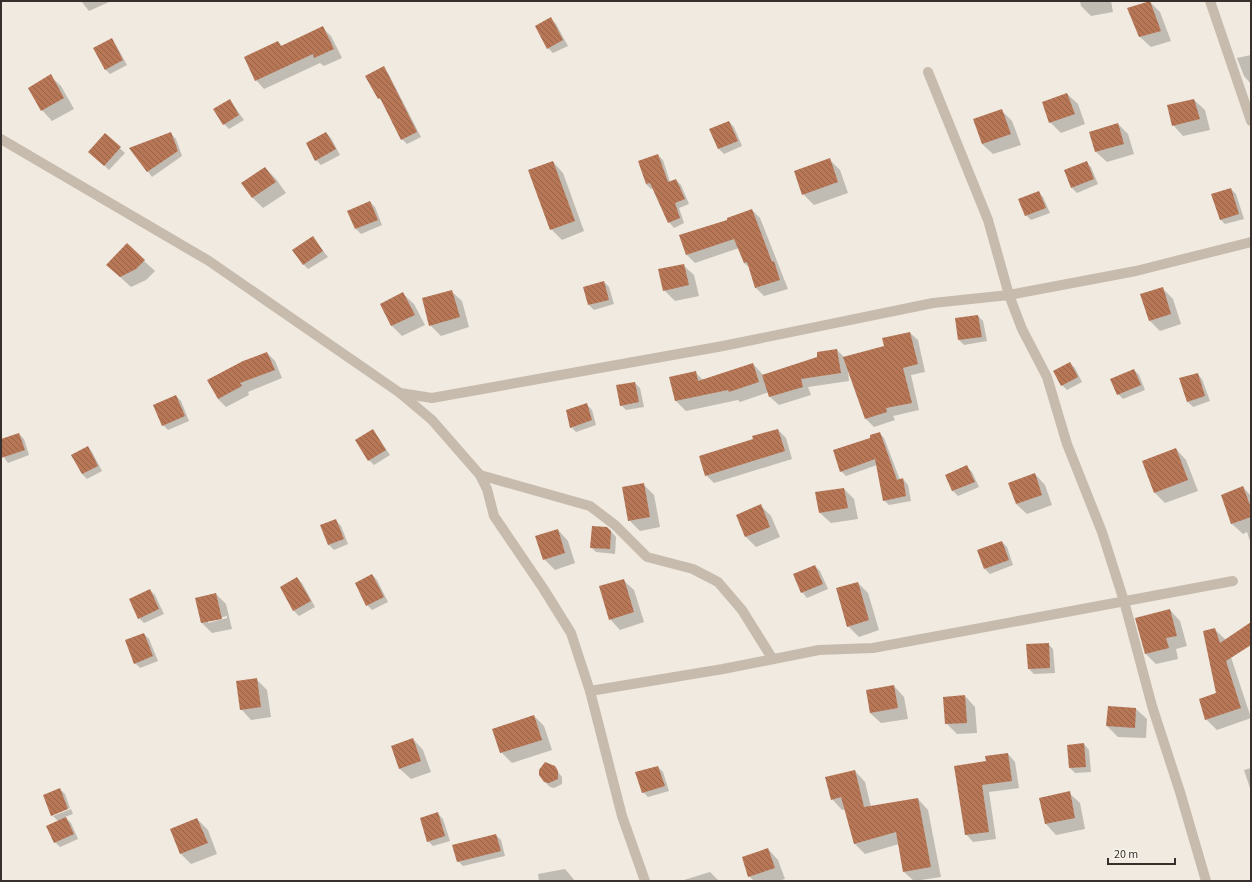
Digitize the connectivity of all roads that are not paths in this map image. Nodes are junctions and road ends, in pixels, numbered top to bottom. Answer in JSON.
{"nodes":[{"id":1,"x":1210,"y":1,"type":"edge"},
{"id":2,"x":928,"y":72,"type":"dead end"},
{"id":3,"x":1251,"y":121,"type":"edge"},
{"id":4,"x":1,"y":140,"type":"edge"},
{"id":5,"x":1251,"y":242,"type":"edge"},
{"id":6,"x":1009,"y":295,"type":"junction"},
{"id":7,"x":400,"y":393,"type":"junction"},
{"id":8,"x":480,"y":475,"type":"junction"},
{"id":9,"x":1233,"y":581,"type":"dead end"},
{"id":10,"x":1124,"y":601,"type":"junction"},
{"id":11,"x":772,"y":658,"type":"junction"},
{"id":12,"x":590,"y":691,"type":"junction"},
{"id":13,"x":645,"y":881,"type":"edge"},
{"id":14,"x":1206,"y":881,"type":"edge"}],
"edges":[{"from":1,"to":3,"type":"street"},
{"from":2,"to":6,"type":"street"},
{"from":4,"to":7,"type":"street"},
{"from":5,"to":6,"type":"street"},
{"from":6,"to":7,"type":"street"},
{"from":6,"to":10,"type":"street"},
{"from":7,"to":8,"type":"street"},
{"from":8,"to":11,"type":"street"},
{"from":8,"to":12,"type":"street"},
{"from":9,"to":10,"type":"street"},
{"from":10,"to":11,"type":"street"},
{"from":10,"to":14,"type":"street"},
{"from":11,"to":12,"type":"street"},
{"from":12,"to":13,"type":"street"}]}
